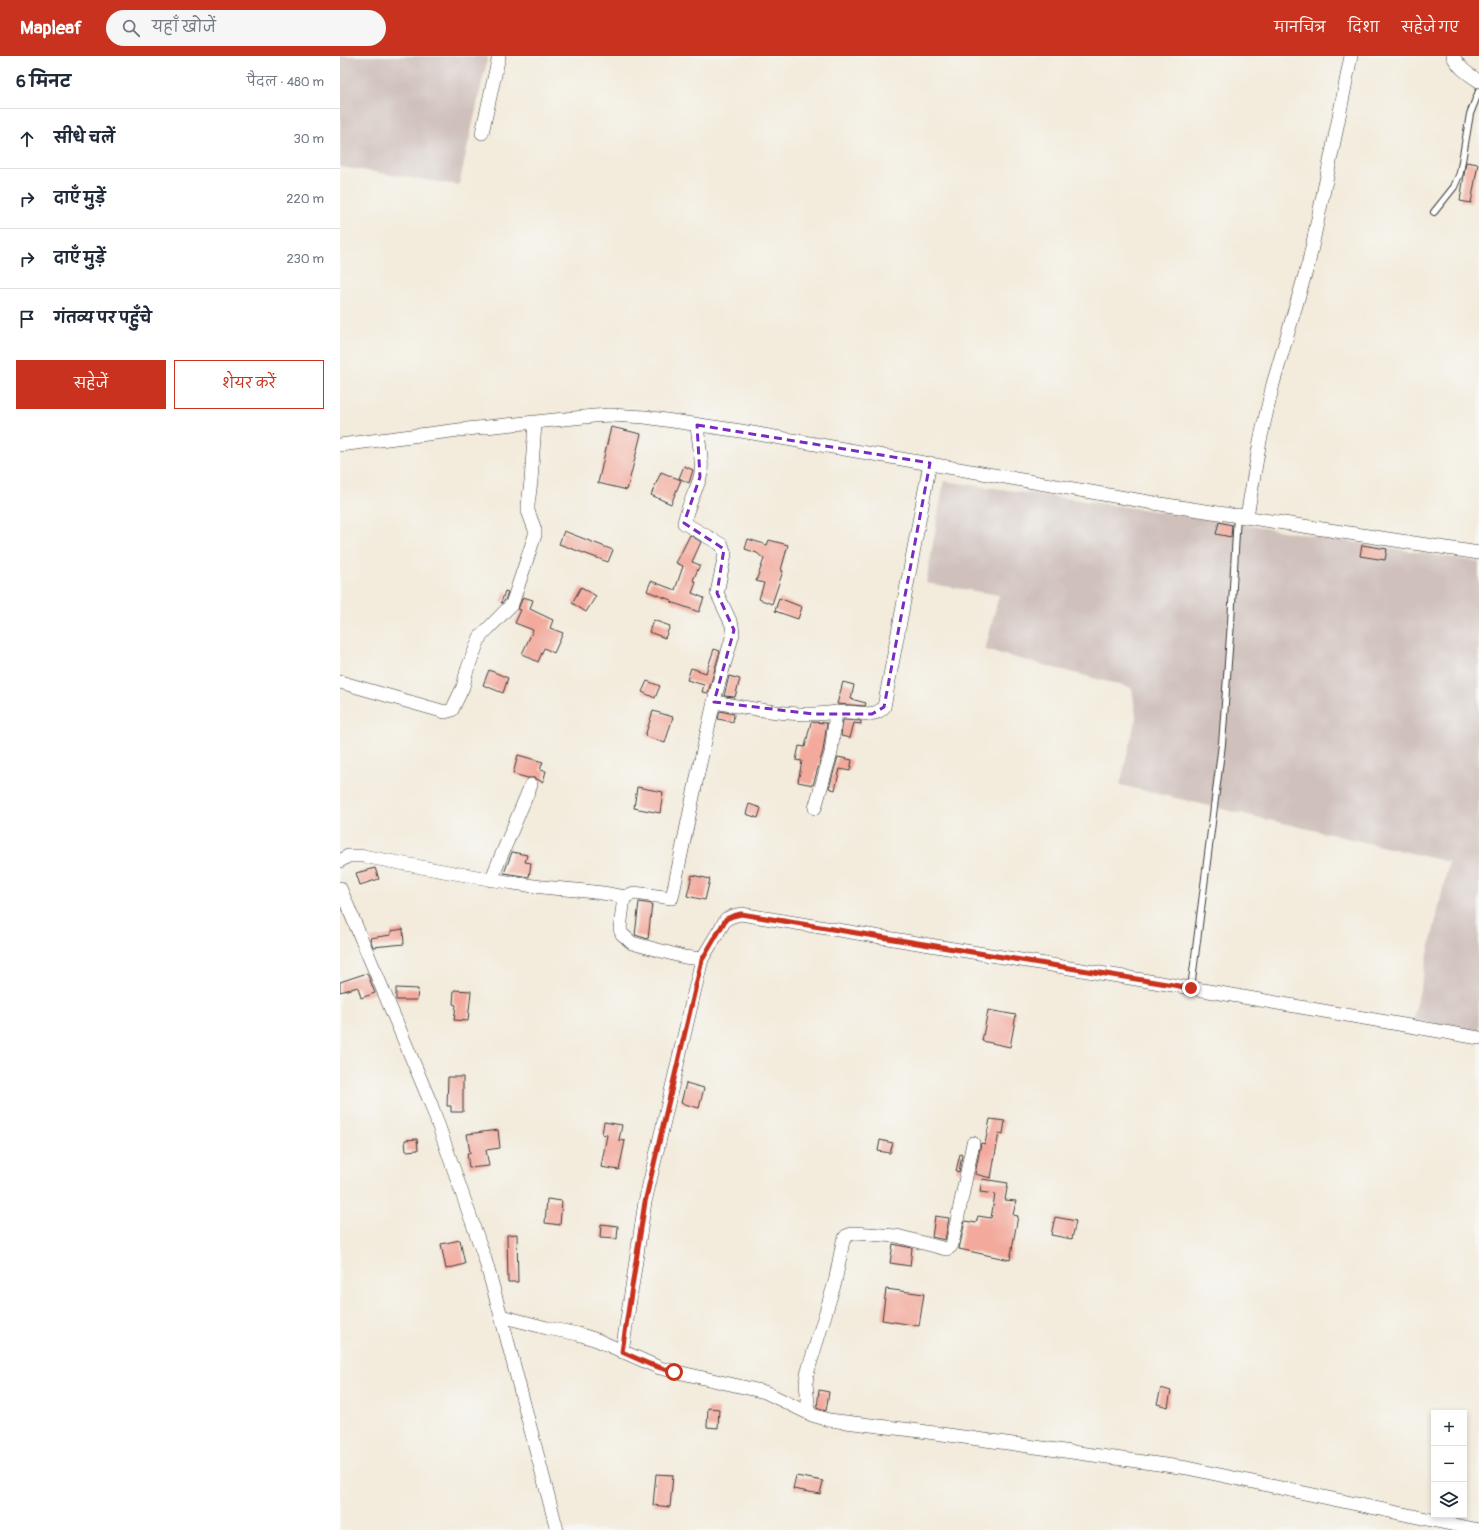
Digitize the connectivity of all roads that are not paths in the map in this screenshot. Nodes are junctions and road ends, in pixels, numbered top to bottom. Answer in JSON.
{"nodes":[{"id":1,"x":500,"y":56,"type":"edge"},
{"id":2,"x":1350,"y":56,"type":"edge"},
{"id":3,"x":1453,"y":56,"type":"edge"},
{"id":4,"x":1479,"y":81,"type":"edge"},
{"id":5,"x":1479,"y":91,"type":"edge"},
{"id":6,"x":482,"y":133,"type":"dead end"},
{"id":7,"x":1434,"y":212,"type":"dead end"},
{"id":8,"x":535,"y":423,"type":"junction"},
{"id":9,"x":697,"y":425,"type":"junction"},
{"id":10,"x":340,"y":445,"type":"edge"},
{"id":11,"x":930,"y":463,"type":"junction"},
{"id":12,"x":1244,"y":512,"type":"junction"},
{"id":13,"x":1479,"y":553,"type":"edge"},
{"id":14,"x":340,"y":682,"type":"edge"},
{"id":15,"x":714,"y":702,"type":"junction"},
{"id":16,"x":836,"y":712,"type":"junction"},
{"id":17,"x":531,"y":785,"type":"dead end"},
{"id":18,"x":815,"y":808,"type":"dead end"},
{"id":19,"x":340,"y":861,"type":"edge"},
{"id":20,"x":491,"y":880,"type":"junction"},
{"id":21,"x":340,"y":888,"type":"edge"},
{"id":22,"x":624,"y":897,"type":"junction"},
{"id":23,"x":702,"y":960,"type":"junction"},
{"id":24,"x":1191,"y":988,"type":"junction"},
{"id":25,"x":1479,"y":1038,"type":"edge"},
{"id":26,"x":973,"y":1143,"type":"dead end"},
{"id":27,"x":501,"y":1316,"type":"junction"},
{"id":28,"x":622,"y":1352,"type":"junction"},
{"id":29,"x":809,"y":1413,"type":"junction"},
{"id":30,"x":557,"y":1530,"type":"edge"},
{"id":31,"x":1479,"y":1530,"type":"edge"}],
"edges":[{"from":1,"to":6,"type":"street"},
{"from":2,"to":12,"type":"street"},
{"from":3,"to":4,"type":"street"},
{"from":5,"to":7,"type":"lane"},
{"from":8,"to":9,"type":"street"},
{"from":8,"to":10,"type":"street"},
{"from":8,"to":14,"type":"street"},
{"from":9,"to":11,"type":"street"},
{"from":9,"to":15,"type":"street"},
{"from":11,"to":12,"type":"street"},
{"from":11,"to":16,"type":"street"},
{"from":12,"to":13,"type":"street"},
{"from":12,"to":24,"type":"lane"},
{"from":15,"to":16,"type":"street"},
{"from":15,"to":22,"type":"street"},
{"from":16,"to":18,"type":"street"},
{"from":17,"to":20,"type":"street"},
{"from":19,"to":20,"type":"street"},
{"from":20,"to":22,"type":"street"},
{"from":21,"to":27,"type":"street"},
{"from":22,"to":23,"type":"street"},
{"from":23,"to":24,"type":"street"},
{"from":23,"to":28,"type":"street"},
{"from":24,"to":25,"type":"street"},
{"from":26,"to":29,"type":"street"},
{"from":27,"to":28,"type":"street"},
{"from":27,"to":30,"type":"street"},
{"from":28,"to":29,"type":"street"},
{"from":29,"to":31,"type":"street"}]}
